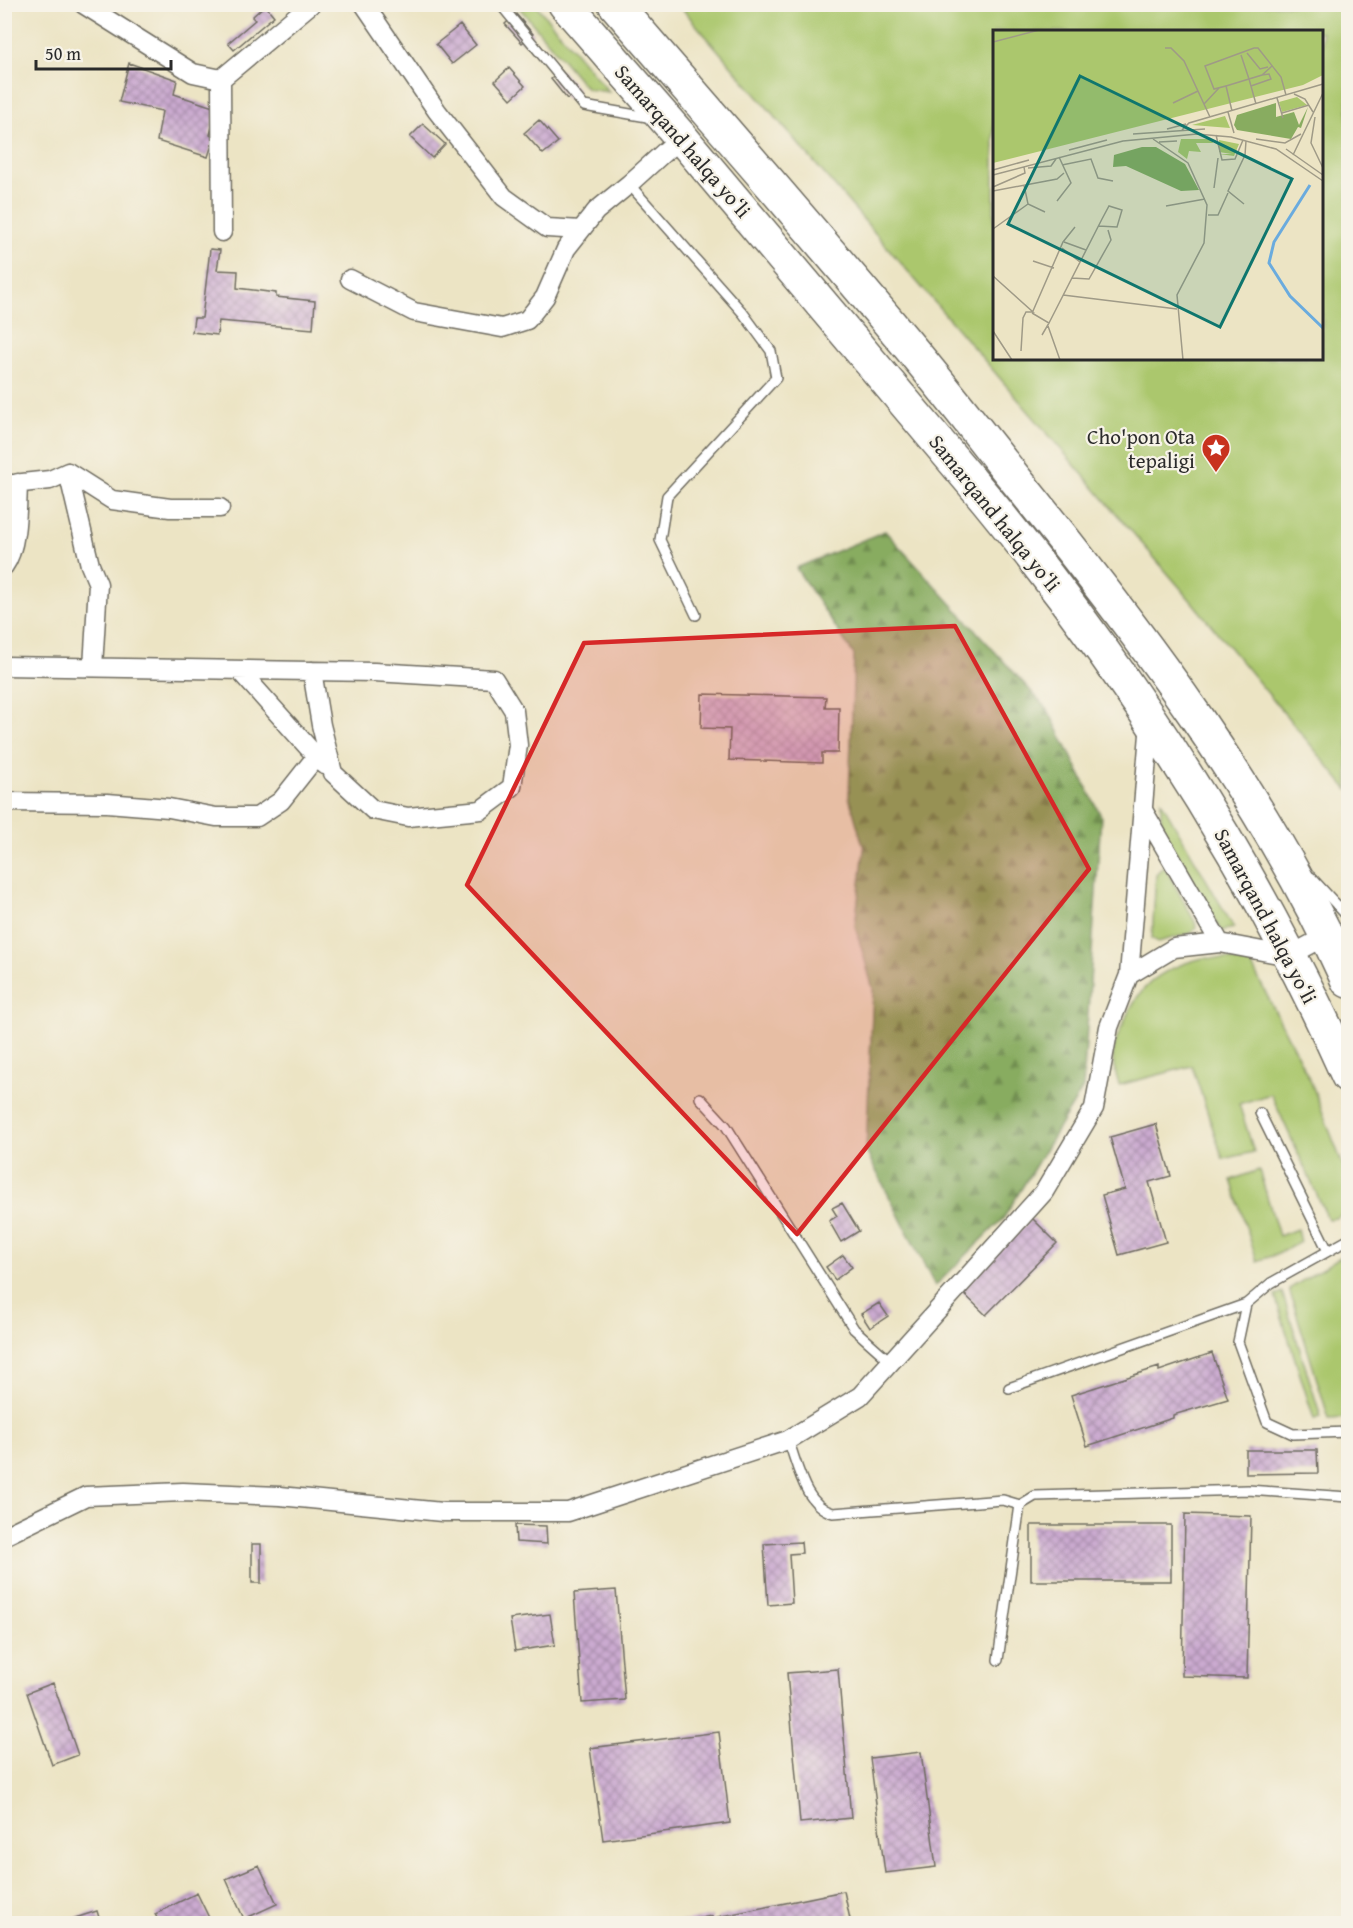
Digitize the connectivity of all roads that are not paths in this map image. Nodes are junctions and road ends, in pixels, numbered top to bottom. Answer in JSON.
{"nodes":[{"id":1,"x":83,"y":4,"type":"edge"},
{"id":2,"x":312,"y":4,"type":"edge"},
{"id":3,"x":364,"y":4,"type":"edge"},
{"id":4,"x":500,"y":4,"type":"edge"},
{"id":5,"x":565,"y":4,"type":"edge"},
{"id":6,"x":615,"y":4,"type":"edge"},
{"id":7,"x":222,"y":79,"type":"junction"},
{"id":8,"x":673,"y":129,"type":"junction"},
{"id":9,"x":629,"y":184,"type":"junction"},
{"id":10,"x":581,"y":230,"type":"junction"},
{"id":11,"x":222,"y":232,"type":"dead end"},
{"id":12,"x":350,"y":279,"type":"dead end"},
{"id":13,"x":68,"y":472,"type":"junction"},
{"id":14,"x":11,"y":484,"type":"edge"},
{"id":15,"x":220,"y":508,"type":"dead end"},
{"id":16,"x":4,"y":566,"type":"edge"},
{"id":17,"x":696,"y":615,"type":"dead end"},
{"id":18,"x":4,"y":666,"type":"edge"},
{"id":19,"x":93,"y":668,"type":"junction"},
{"id":20,"x":239,"y":670,"type":"junction"},
{"id":21,"x":312,"y":671,"type":"junction"},
{"id":22,"x":1150,"y":719,"type":"junction"},
{"id":23,"x":315,"y":758,"type":"junction"},
{"id":24,"x":333,"y":773,"type":"junction"},
{"id":25,"x":4,"y":802,"type":"edge"},
{"id":26,"x":1143,"y":810,"type":"junction"},
{"id":27,"x":1338,"y":931,"type":"edge"},
{"id":28,"x":1220,"y":943,"type":"junction"},
{"id":29,"x":1289,"y":956,"type":"junction"},
{"id":30,"x":1129,"y":975,"type":"junction"},
{"id":31,"x":1348,"y":981,"type":"edge"},
{"id":32,"x":1348,"y":1076,"type":"edge"},
{"id":33,"x":700,"y":1098,"type":"dead end"},
{"id":34,"x":1260,"y":1113,"type":"dead end"},
{"id":35,"x":1348,"y":1240,"type":"edge"},
{"id":36,"x":1328,"y":1251,"type":"junction"},
{"id":37,"x":1246,"y":1304,"type":"junction"},
{"id":38,"x":891,"y":1362,"type":"junction"},
{"id":39,"x":1009,"y":1388,"type":"dead end"},
{"id":40,"x":1348,"y":1432,"type":"edge"},
{"id":41,"x":788,"y":1440,"type":"junction"},
{"id":42,"x":1348,"y":1497,"type":"edge"},
{"id":43,"x":1020,"y":1505,"type":"junction"},
{"id":44,"x":4,"y":1536,"type":"edge"},
{"id":45,"x":998,"y":1660,"type":"dead end"}],
"edges":[{"from":1,"to":7,"type":"street"},
{"from":2,"to":7,"type":"street"},
{"from":3,"to":10,"type":"street"},
{"from":4,"to":8,"type":"lane"},
{"from":5,"to":8,"type":"highway","name":"Samarqand halqa yoʻli"},
{"from":6,"to":27,"type":"highway","name":"Samarqand halqa yoʻli"},
{"from":7,"to":11,"type":"street"},
{"from":8,"to":9,"type":"street"},
{"from":8,"to":22,"type":"highway","name":"Samarqand halqa yoʻli"},
{"from":9,"to":10,"type":"street"},
{"from":9,"to":17,"type":"lane"},
{"from":10,"to":12,"type":"street"},
{"from":13,"to":14,"type":"street"},
{"from":13,"to":15,"type":"street"},
{"from":13,"to":19,"type":"street"},
{"from":14,"to":16,"type":"street"},
{"from":18,"to":19,"type":"street"},
{"from":19,"to":20,"type":"street"},
{"from":20,"to":21,"type":"street"},
{"from":20,"to":23,"type":"street"},
{"from":21,"to":24,"type":"street"},
{"from":21,"to":24,"type":"street"},
{"from":22,"to":26,"type":"street"},
{"from":22,"to":29,"type":"highway","name":"Samarqand halqa yoʻli"},
{"from":23,"to":24,"type":"street"},
{"from":23,"to":25,"type":"street"},
{"from":26,"to":28,"type":"street"},
{"from":26,"to":30,"type":"street"},
{"from":27,"to":29,"type":"street"},
{"from":27,"to":31,"type":"highway","name":"Samarqand halqa yoʻli"},
{"from":28,"to":29,"type":"street"},
{"from":28,"to":30,"type":"street"},
{"from":29,"to":32,"type":"highway","name":"Samarqand halqa yoʻli"},
{"from":30,"to":38,"type":"street"},
{"from":33,"to":38,"type":"lane"},
{"from":34,"to":36,"type":"lane"},
{"from":35,"to":36,"type":"lane"},
{"from":36,"to":37,"type":"lane"},
{"from":37,"to":39,"type":"lane"},
{"from":37,"to":40,"type":"lane"},
{"from":38,"to":41,"type":"street"},
{"from":41,"to":43,"type":"lane"},
{"from":41,"to":44,"type":"street"},
{"from":42,"to":43,"type":"lane"},
{"from":43,"to":45,"type":"lane"}]}
